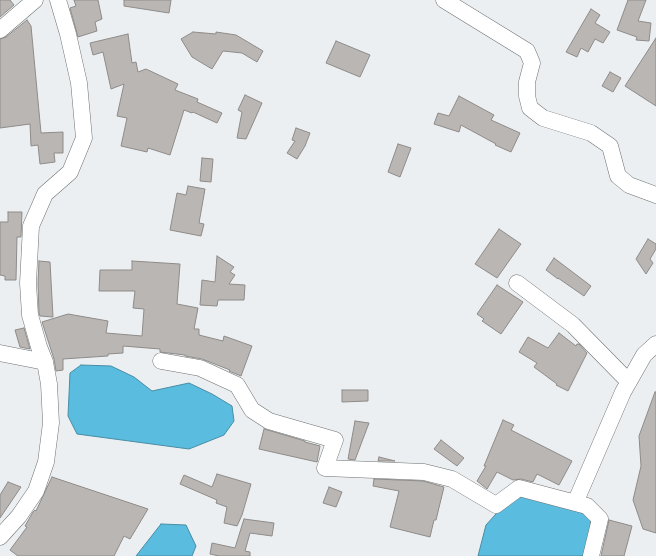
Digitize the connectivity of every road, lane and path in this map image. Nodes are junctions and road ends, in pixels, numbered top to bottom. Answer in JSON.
{"nodes":[{"id":1,"x":35,"y":0,"type":"edge"},
{"id":2,"x":58,"y":0,"type":"edge"},
{"id":3,"x":444,"y":0,"type":"edge"},
{"id":4,"x":0,"y":30,"type":"edge"},
{"id":5,"x":656,"y":195,"type":"edge"},
{"id":6,"x":517,"y":284,"type":"dead end"},
{"id":7,"x":656,"y":344,"type":"edge"},
{"id":8,"x":0,"y":354,"type":"edge"},
{"id":9,"x":161,"y":361,"type":"dead end"},
{"id":10,"x":45,"y":362,"type":"junction"},
{"id":11,"x":629,"y":382,"type":"junction"},
{"id":12,"x":575,"y":503,"type":"junction"},
{"id":13,"x":0,"y":537,"type":"edge"},
{"id":14,"x":591,"y":556,"type":"edge"}],
"edges":[{"from":1,"to":4,"type":"street"},
{"from":2,"to":10,"type":"street"},
{"from":3,"to":5,"type":"street"},
{"from":6,"to":11,"type":"street"},
{"from":7,"to":11,"type":"street"},
{"from":8,"to":10,"type":"street"},
{"from":9,"to":12,"type":"street"},
{"from":10,"to":13,"type":"street"},
{"from":11,"to":12,"type":"street"},
{"from":12,"to":14,"type":"street"}]}
